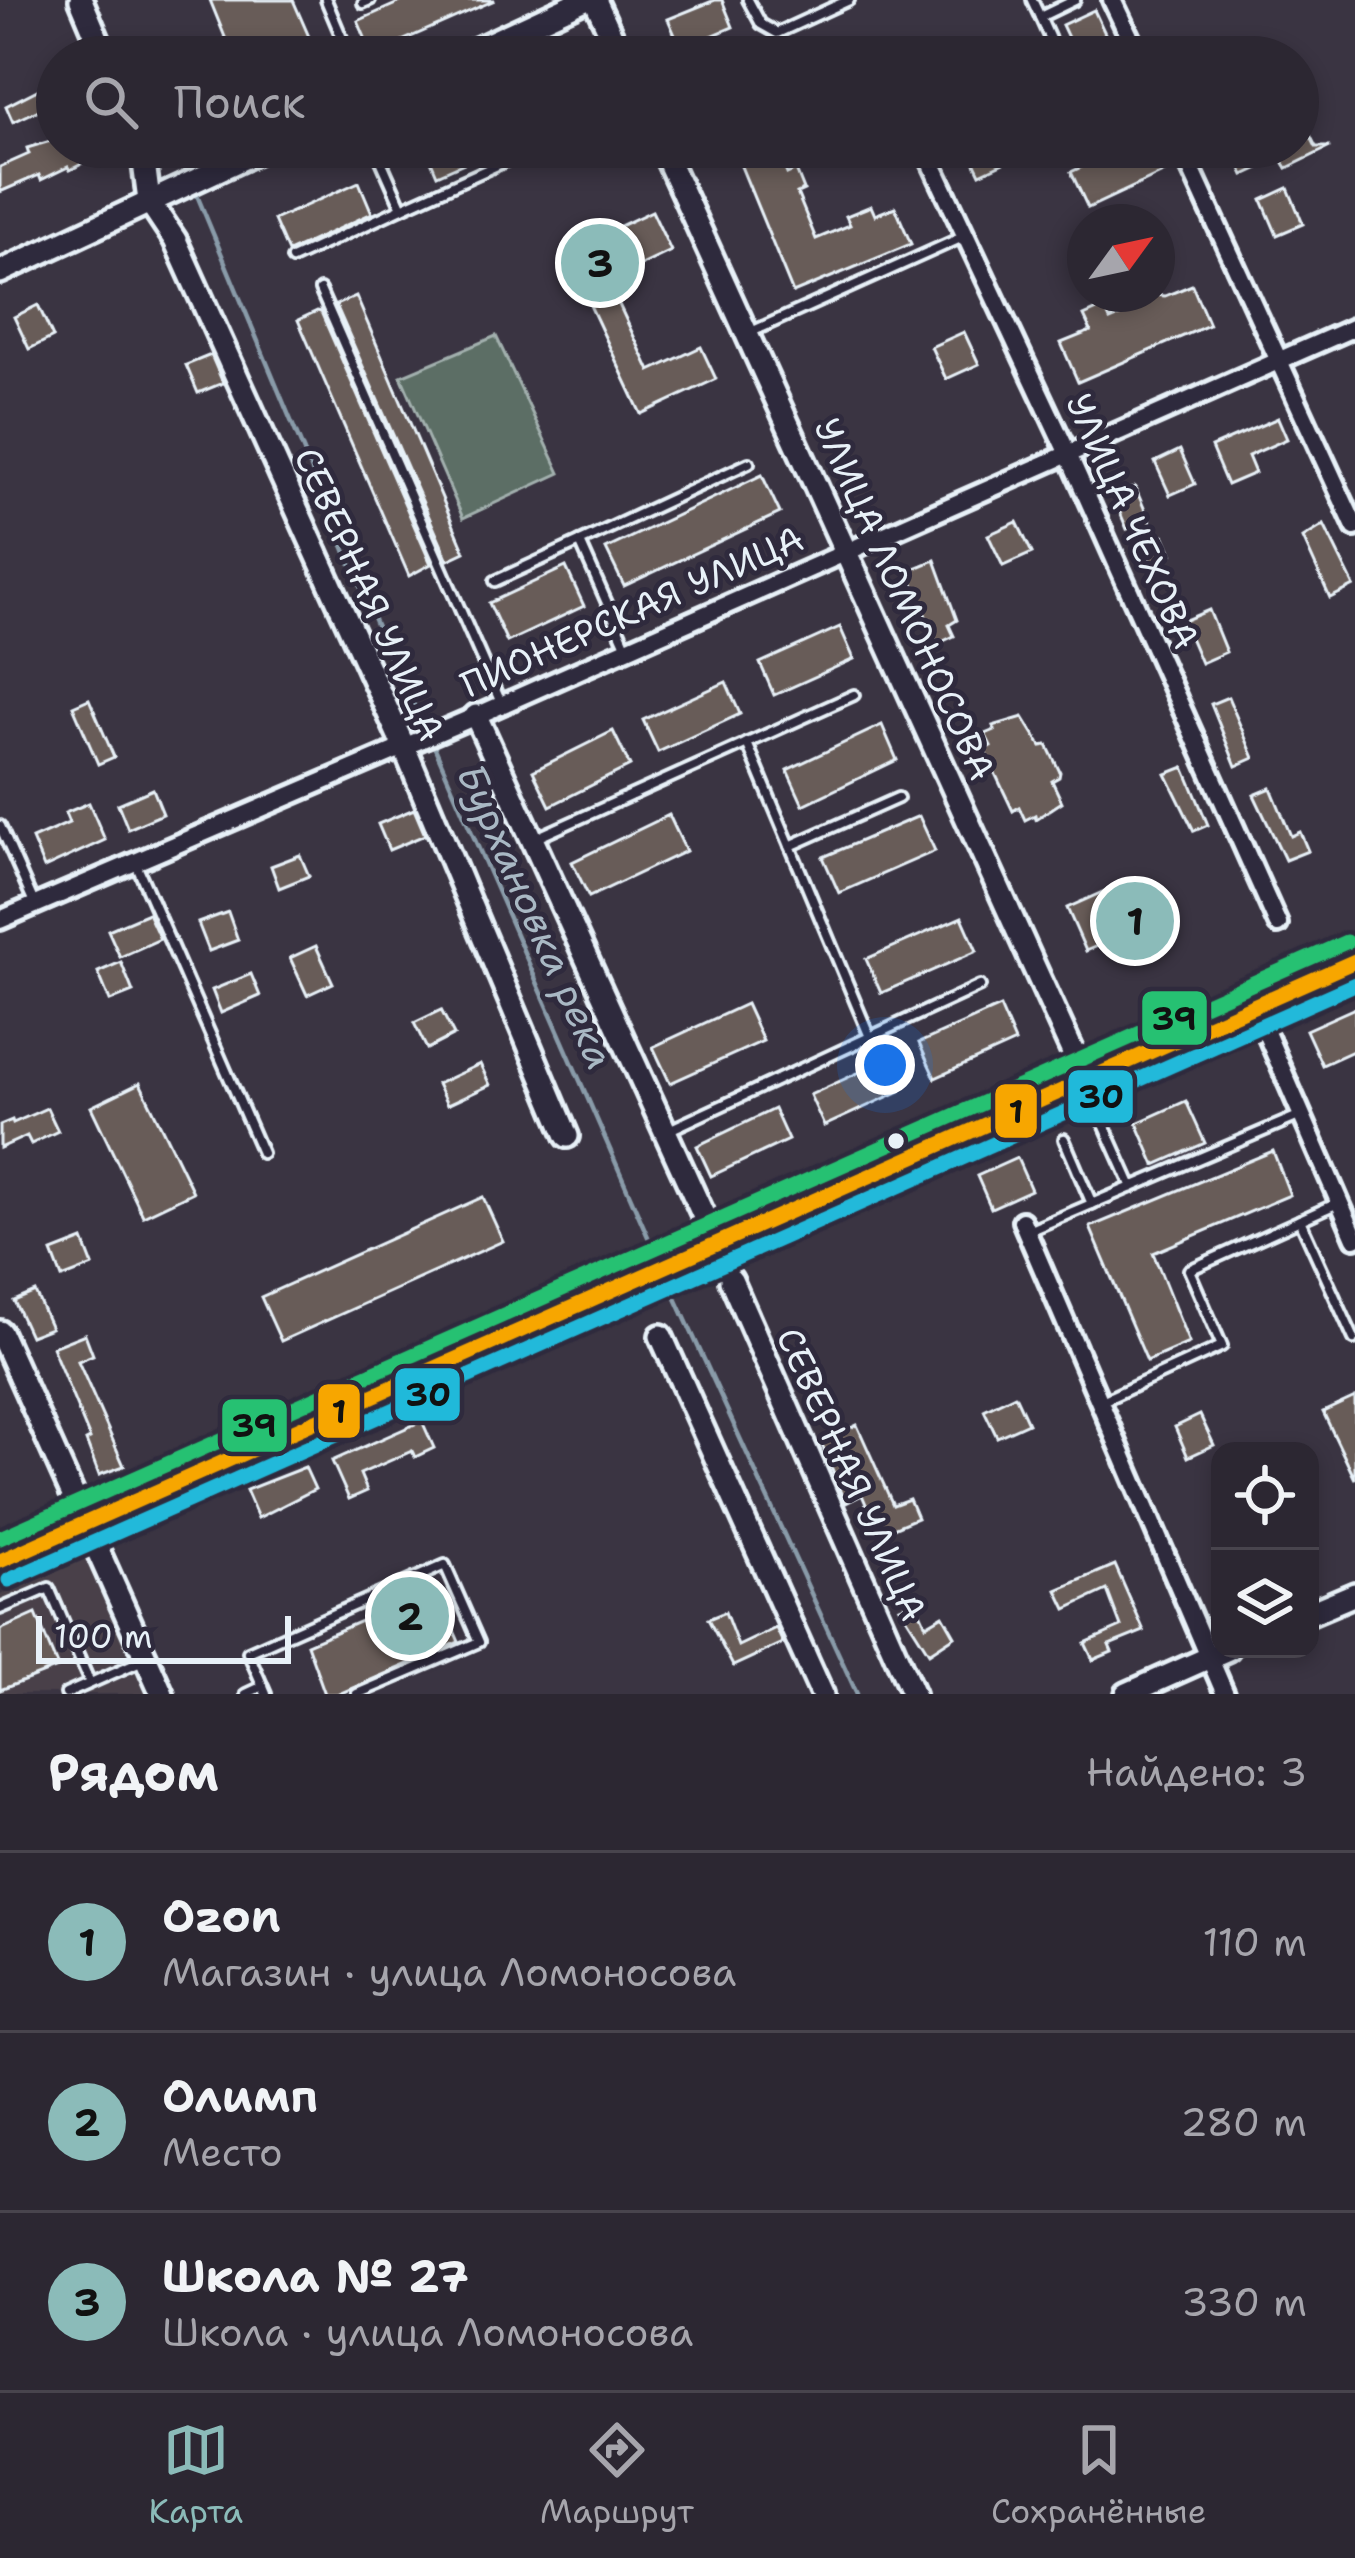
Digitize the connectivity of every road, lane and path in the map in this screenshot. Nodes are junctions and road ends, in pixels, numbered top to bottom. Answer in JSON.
{"nodes":[{"id":1,"x":81,"y":0,"type":"edge"},
{"id":2,"x":326,"y":0,"type":"edge"},
{"id":3,"x":583,"y":0,"type":"edge"},
{"id":4,"x":595,"y":0,"type":"edge"},
{"id":5,"x":748,"y":0,"type":"edge"},
{"id":6,"x":849,"y":0,"type":"edge"},
{"id":7,"x":1032,"y":0,"type":"edge"},
{"id":8,"x":1075,"y":0,"type":"edge"},
{"id":9,"x":1112,"y":0,"type":"edge"},
{"id":10,"x":1040,"y":17,"type":"junction"},
{"id":11,"x":96,"y":36,"type":"edge"},
{"id":12,"x":341,"y":36,"type":"edge"},
{"id":13,"x":505,"y":36,"type":"edge"},
{"id":14,"x":611,"y":36,"type":"edge"},
{"id":15,"x":1049,"y":36,"type":"edge"},
{"id":16,"x":1129,"y":36,"type":"edge"},
{"id":17,"x":145,"y":168,"type":"edge"},
{"id":18,"x":220,"y":168,"type":"edge"},
{"id":19,"x":384,"y":168,"type":"edge"},
{"id":20,"x":491,"y":168,"type":"edge"},
{"id":21,"x":672,"y":168,"type":"edge"},
{"id":22,"x":934,"y":168,"type":"edge"},
{"id":23,"x":1191,"y":168,"type":"edge"},
{"id":24,"x":149,"y":201,"type":"junction"},
{"id":25,"x":402,"y":208,"type":"junction"},
{"id":26,"x":966,"y":236,"type":"junction"},
{"id":27,"x":292,"y":259,"type":"dead end"},
{"id":28,"x":0,"y":272,"type":"edge"},
{"id":29,"x":320,"y":290,"type":"dead end"},
{"id":30,"x":1355,"y":327,"type":"edge"},
{"id":31,"x":748,"y":334,"type":"junction"},
{"id":32,"x":1280,"y":360,"type":"junction"},
{"id":33,"x":1068,"y":454,"type":"junction"},
{"id":34,"x":749,"y":463,"type":"dead end"},
{"id":35,"x":1355,"y":527,"type":"edge"},
{"id":36,"x":580,"y":542,"type":"junction"},
{"id":37,"x":848,"y":552,"type":"junction"},
{"id":38,"x":495,"y":581,"type":"dead end"},
{"id":39,"x":628,"y":649,"type":"junction"},
{"id":40,"x":854,"y":695,"type":"dead end"},
{"id":41,"x":502,"y":705,"type":"junction"},
{"id":42,"x":476,"y":716,"type":"junction"},
{"id":43,"x":747,"y":743,"type":"junction"},
{"id":44,"x":404,"y":747,"type":"junction"},
{"id":45,"x":898,"y":798,"type":"dead end"},
{"id":46,"x":0,"y":826,"type":"edge"},
{"id":47,"x":532,"y":839,"type":"junction"},
{"id":48,"x":790,"y":846,"type":"junction"},
{"id":49,"x":136,"y":862,"type":"junction"},
{"id":50,"x":35,"y":905,"type":"junction"},
{"id":51,"x":0,"y":920,"type":"edge"},
{"id":52,"x":1278,"y":924,"type":"dead end"},
{"id":53,"x":1355,"y":961,"type":"edge"},
{"id":54,"x":980,"y":986,"type":"dead end"},
{"id":55,"x":1254,"y":1005,"type":"junction"},
{"id":56,"x":870,"y":1037,"type":"junction"},
{"id":57,"x":1085,"y":1079,"type":"junction"},
{"id":58,"x":1302,"y":1115,"type":"junction"},
{"id":59,"x":1103,"y":1122,"type":"dead end"},
{"id":60,"x":665,"y":1131,"type":"junction"},
{"id":61,"x":567,"y":1136,"type":"dead end"},
{"id":62,"x":1064,"y":1139,"type":"dead end"},
{"id":63,"x":262,"y":1153,"type":"dead end"},
{"id":64,"x":1132,"y":1187,"type":"junction"},
{"id":65,"x":1340,"y":1202,"type":"junction"},
{"id":66,"x":1092,"y":1204,"type":"junction"},
{"id":67,"x":1300,"y":1220,"type":"junction"},
{"id":68,"x":1024,"y":1226,"type":"joint"},
{"id":69,"x":1355,"y":1238,"type":"edge"},
{"id":70,"x":716,"y":1243,"type":"junction"},
{"id":71,"x":730,"y":1280,"type":"dead end"},
{"id":72,"x":0,"y":1332,"type":"edge"},
{"id":73,"x":661,"y":1336,"type":"dead end"},
{"id":74,"x":1354,"y":1339,"type":"edge"},
{"id":75,"x":1098,"y":1402,"type":"junction"},
{"id":76,"x":83,"y":1524,"type":"junction"},
{"id":77,"x":0,"y":1562,"type":"edge"},
{"id":78,"x":1355,"y":1594,"type":"edge"},
{"id":79,"x":1319,"y":1609,"type":"edge"},
{"id":80,"x":0,"y":1610,"type":"edge"},
{"id":81,"x":1211,"y":1636,"type":"edge"},
{"id":82,"x":1211,"y":1657,"type":"edge"},
{"id":83,"x":146,"y":1658,"type":"junction"},
{"id":84,"x":1220,"y":1658,"type":"edge"},
{"id":85,"x":90,"y":1684,"type":"junction"},
{"id":86,"x":265,"y":1690,"type":"edge"},
{"id":87,"x":66,"y":1694,"type":"edge"},
{"id":88,"x":162,"y":1694,"type":"edge"},
{"id":89,"x":246,"y":1694,"type":"edge"},
{"id":90,"x":357,"y":1694,"type":"edge"},
{"id":91,"x":822,"y":1694,"type":"edge"},
{"id":92,"x":913,"y":1694,"type":"edge"},
{"id":93,"x":1127,"y":1694,"type":"edge"},
{"id":94,"x":1226,"y":1694,"type":"edge"}],
"edges":[{"from":1,"to":11,"type":"street"},
{"from":2,"to":12,"type":"lane"},
{"from":3,"to":13,"type":"street"},
{"from":4,"to":14,"type":"street"},
{"from":5,"to":6,"type":"lane"},
{"from":7,"to":10,"type":"lane"},
{"from":8,"to":10,"type":"lane"},
{"from":9,"to":16,"type":"street"},
{"from":10,"to":15,"type":"lane"},
{"from":17,"to":24,"type":"street","name":"СЕВЕРНАЯ УЛИЦА"},
{"from":18,"to":24,"type":"street"},
{"from":19,"to":25,"type":"lane"},
{"from":20,"to":25,"type":"lane"},
{"from":21,"to":31,"type":"street","name":"УЛИЦА ЛОМОНОСОВА"},
{"from":22,"to":26,"type":"street","name":"УЛИЦА ЧЕХОВА"},
{"from":23,"to":32,"type":"street"},
{"from":24,"to":28,"type":"street"},
{"from":24,"to":44,"type":"street","name":"СЕВЕРНАЯ УЛИЦА"},
{"from":25,"to":27,"type":"lane"},
{"from":26,"to":31,"type":"lane"},
{"from":26,"to":33,"type":"street","name":"УЛИЦА ЧЕХОВА"},
{"from":29,"to":41,"type":"lane"},
{"from":30,"to":32,"type":"street","name":"ПИОНЕРСКАЯ УЛИЦА"},
{"from":31,"to":37,"type":"street","name":"УЛИЦА ЛОМОНОСОВА"},
{"from":32,"to":33,"type":"street","name":"ПИОНЕРСКАЯ УЛИЦА"},
{"from":32,"to":35,"type":"street"},
{"from":33,"to":37,"type":"street","name":"ПИОНЕРСКАЯ УЛИЦА"},
{"from":33,"to":52,"type":"street","name":"УЛИЦА ЧЕХОВА"},
{"from":34,"to":36,"type":"lane"},
{"from":36,"to":38,"type":"lane"},
{"from":36,"to":39,"type":"lane"},
{"from":37,"to":39,"type":"street","name":"ПИОНЕРСКАЯ УЛИЦА"},
{"from":37,"to":57,"type":"street","name":"УЛИЦА ЛОМОНОСОВА"},
{"from":39,"to":41,"type":"street","name":"ПИОНЕРСКАЯ УЛИЦА"},
{"from":40,"to":43,"type":"lane"},
{"from":41,"to":42,"type":"street","name":"ПИОНЕРСКАЯ УЛИЦА"},
{"from":42,"to":44,"type":"street","name":"ПИОНЕРСКАЯ УЛИЦА"},
{"from":42,"to":47,"type":"street","name":"СЕВЕРНАЯ УЛИЦА"},
{"from":43,"to":47,"type":"lane"},
{"from":43,"to":48,"type":"lane"},
{"from":44,"to":49,"type":"street","name":"ПИОНЕРСКАЯ УЛИЦА"},
{"from":44,"to":61,"type":"street","name":"СЕВЕРНАЯ УЛИЦА"},
{"from":45,"to":48,"type":"lane"},
{"from":46,"to":50,"type":"lane"},
{"from":47,"to":60,"type":"street","name":"СЕВЕРНАЯ УЛИЦА"},
{"from":48,"to":56,"type":"lane"},
{"from":49,"to":50,"type":"street","name":"ПИОНЕРСКАЯ УЛИЦА"},
{"from":49,"to":63,"type":"lane"},
{"from":50,"to":51,"type":"street","name":"ПИОНЕРСКАЯ УЛИЦА"},
{"from":53,"to":55,"type":"street"},
{"from":54,"to":56,"type":"lane"},
{"from":55,"to":57,"type":"street"},
{"from":55,"to":58,"type":"street"},
{"from":56,"to":60,"type":"lane"},
{"from":57,"to":70,"type":"street"},
{"from":58,"to":64,"type":"lane"},
{"from":58,"to":65,"type":"street"},
{"from":59,"to":64,"type":"lane"},
{"from":60,"to":70,"type":"street","name":"СЕВЕРНАЯ УЛИЦА"},
{"from":62,"to":66,"type":"lane"},
{"from":64,"to":66,"type":"lane"},
{"from":65,"to":67,"type":"lane"},
{"from":65,"to":69,"type":"street"},
{"from":66,"to":68,"type":"lane"},
{"from":67,"to":74,"type":"lane"},
{"from":67,"to":75,"type":"lane"},
{"from":68,"to":75,"type":"street"},
{"from":70,"to":76,"type":"street"},
{"from":71,"to":92,"type":"street","name":"СЕВЕРНАЯ УЛИЦА"},
{"from":72,"to":76,"type":"street"},
{"from":73,"to":91,"type":"street"},
{"from":75,"to":81,"type":"street"},
{"from":76,"to":77,"type":"street"},
{"from":76,"to":83,"type":"street"},
{"from":78,"to":79,"type":"street"},
{"from":80,"to":85,"type":"lane"},
{"from":82,"to":93,"type":"street"},
{"from":83,"to":85,"type":"lane"},
{"from":83,"to":88,"type":"street"},
{"from":84,"to":94,"type":"street"},
{"from":85,"to":87,"type":"lane"},
{"from":86,"to":89,"type":"lane"},
{"from":86,"to":90,"type":"lane"}]}
